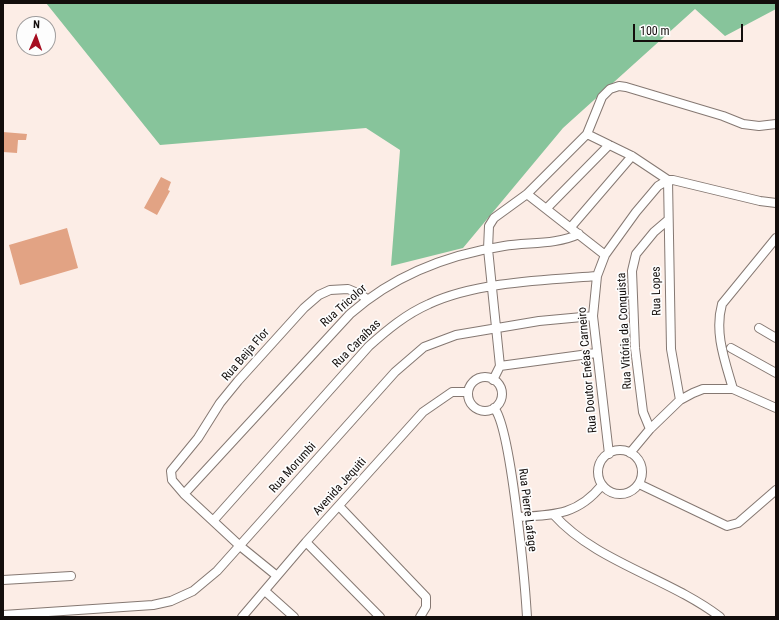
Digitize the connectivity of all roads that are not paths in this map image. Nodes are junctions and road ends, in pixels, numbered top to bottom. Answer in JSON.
{"nodes":[{"id":1,"x":776,"y":124,"type":"edge"},
{"id":2,"x":587,"y":134,"type":"junction"},
{"id":3,"x":609,"y":145,"type":"junction"},
{"id":4,"x":632,"y":156,"type":"junction"},
{"id":5,"x":668,"y":180,"type":"junction"},
{"id":6,"x":527,"y":194,"type":"junction"},
{"id":7,"x":776,"y":203,"type":"edge"},
{"id":8,"x":547,"y":208,"type":"junction"},
{"id":9,"x":668,"y":220,"type":"junction"},
{"id":10,"x":571,"y":227,"type":"junction"},
{"id":11,"x":579,"y":234,"type":"junction"},
{"id":12,"x":776,"y":238,"type":"edge"},
{"id":13,"x":488,"y":249,"type":"junction"},
{"id":14,"x":605,"y":255,"type":"junction"},
{"id":15,"x":597,"y":276,"type":"junction"},
{"id":16,"x":492,"y":287,"type":"junction"},
{"id":17,"x":367,"y":299,"type":"junction"},
{"id":18,"x":593,"y":316,"type":"junction"},
{"id":19,"x":496,"y":328,"type":"junction"},
{"id":20,"x":759,"y":328,"type":"dead end"},
{"id":21,"x":776,"y":338,"type":"edge"},
{"id":22,"x":731,"y":348,"type":"dead end"},
{"id":23,"x":596,"y":353,"type":"junction"},
{"id":24,"x":500,"y":366,"type":"junction"},
{"id":25,"x":776,"y":373,"type":"edge"},
{"id":26,"x":493,"y":380,"type":"junction"},
{"id":27,"x":733,"y":389,"type":"junction"},
{"id":28,"x":468,"y":392,"type":"junction"},
{"id":29,"x":680,"y":400,"type":"junction"},
{"id":30,"x":494,"y":408,"type":"junction"},
{"id":31,"x":776,"y":408,"type":"edge"},
{"id":32,"x":650,"y":429,"type":"junction"},
{"id":33,"x":630,"y":453,"type":"junction"},
{"id":34,"x":609,"y":454,"type":"junction"},
{"id":35,"x":639,"y":484,"type":"junction"},
{"id":36,"x":602,"y":485,"type":"junction"},
{"id":37,"x":776,"y":490,"type":"edge"},
{"id":38,"x":184,"y":494,"type":"junction"},
{"id":39,"x":339,"y":506,"type":"junction"},
{"id":40,"x":554,"y":515,"type":"junction"},
{"id":41,"x":518,"y":516,"type":"junction"},
{"id":42,"x":213,"y":521,"type":"junction"},
{"id":43,"x":306,"y":542,"type":"junction"},
{"id":44,"x":240,"y":546,"type":"junction"},
{"id":45,"x":71,"y":576,"type":"dead end"},
{"id":46,"x":277,"y":576,"type":"junction"},
{"id":47,"x":3,"y":580,"type":"edge"},
{"id":48,"x":265,"y":591,"type":"junction"},
{"id":49,"x":3,"y":615,"type":"edge"},
{"id":50,"x":242,"y":617,"type":"edge"},
{"id":51,"x":294,"y":617,"type":"edge"},
{"id":52,"x":380,"y":617,"type":"edge"},
{"id":53,"x":420,"y":617,"type":"edge"},
{"id":54,"x":527,"y":617,"type":"edge"},
{"id":55,"x":720,"y":617,"type":"edge"}],
"edges":[{"from":1,"to":2,"type":"street"},
{"from":2,"to":3,"type":"street"},
{"from":2,"to":6,"type":"street"},
{"from":3,"to":4,"type":"street"},
{"from":3,"to":8,"type":"street"},
{"from":4,"to":5,"type":"street"},
{"from":4,"to":10,"type":"street"},
{"from":5,"to":7,"type":"street"},
{"from":5,"to":9,"type":"street","name":"Rua Lopes"},
{"from":5,"to":14,"type":"street","name":"Rua Doutor Enéas Carneiro"},
{"from":6,"to":8,"type":"street"},
{"from":6,"to":13,"type":"street"},
{"from":8,"to":10,"type":"street"},
{"from":9,"to":29,"type":"street","name":"Rua Lopes"},
{"from":9,"to":32,"type":"street","name":"Rua Vitória da Conquista"},
{"from":10,"to":11,"type":"street"},
{"from":11,"to":13,"type":"street","name":"Rua Tricolor"},
{"from":11,"to":14,"type":"street"},
{"from":12,"to":27,"type":"street"},
{"from":13,"to":16,"type":"street"},
{"from":13,"to":17,"type":"street","name":"Rua Tricolor"},
{"from":14,"to":15,"type":"street","name":"Rua Doutor Enéas Carneiro"},
{"from":15,"to":16,"type":"street","name":"Rua Caraíbas"},
{"from":15,"to":18,"type":"street","name":"Rua Doutor Enéas Carneiro"},
{"from":16,"to":19,"type":"street"},
{"from":16,"to":42,"type":"street","name":"Rua Caraíbas"},
{"from":17,"to":38,"type":"street","name":"Rua Tricolor"},
{"from":17,"to":38,"type":"street","name":"Rua Beija Flor"},
{"from":18,"to":19,"type":"street","name":"Rua Morumbi"},
{"from":18,"to":23,"type":"street","name":"Rua Doutor Enéas Carneiro"},
{"from":19,"to":24,"type":"street"},
{"from":19,"to":44,"type":"street","name":"Rua Morumbi"},
{"from":20,"to":21,"type":"street"},
{"from":22,"to":25,"type":"street"},
{"from":23,"to":24,"type":"street"},
{"from":23,"to":34,"type":"street","name":"Rua Doutor Enéas Carneiro"},
{"from":24,"to":26,"type":"street"},
{"from":26,"to":28,"type":"street"},
{"from":26,"to":30,"type":"street"},
{"from":27,"to":29,"type":"street"},
{"from":27,"to":31,"type":"street"},
{"from":28,"to":30,"type":"street"},
{"from":28,"to":39,"type":"street","name":"Avenida Jequiti"},
{"from":29,"to":32,"type":"street"},
{"from":30,"to":41,"type":"street","name":"Rua Pierre Lafage"},
{"from":32,"to":33,"type":"street"},
{"from":33,"to":34,"type":"street"},
{"from":33,"to":35,"type":"street"},
{"from":34,"to":36,"type":"street"},
{"from":35,"to":36,"type":"street"},
{"from":35,"to":37,"type":"street"},
{"from":36,"to":40,"type":"street"},
{"from":38,"to":42,"type":"street"},
{"from":39,"to":43,"type":"street","name":"Avenida Jequiti"},
{"from":39,"to":53,"type":"street"},
{"from":40,"to":41,"type":"street"},
{"from":40,"to":55,"type":"street"},
{"from":41,"to":54,"type":"street","name":"Rua Pierre Lafage"},
{"from":42,"to":44,"type":"street"},
{"from":43,"to":46,"type":"street","name":"Avenida Jequiti"},
{"from":43,"to":52,"type":"street"},
{"from":44,"to":46,"type":"street"},
{"from":44,"to":49,"type":"street","name":"Rua Morumbi"},
{"from":45,"to":47,"type":"street"},
{"from":46,"to":48,"type":"street","name":"Avenida Jequiti"},
{"from":48,"to":50,"type":"street","name":"Avenida Jequiti"},
{"from":48,"to":51,"type":"street"}]}
